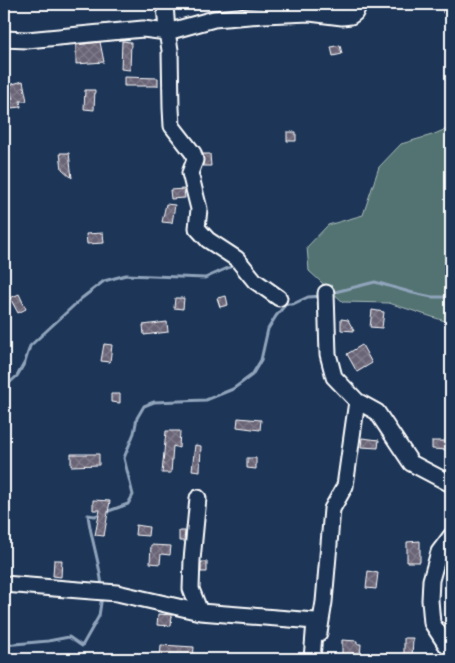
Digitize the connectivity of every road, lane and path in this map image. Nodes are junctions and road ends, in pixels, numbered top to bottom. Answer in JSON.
{"nodes":[{"id":1,"x":165,"y":4,"type":"edge"},
{"id":2,"x":359,"y":4,"type":"edge"},
{"id":3,"x":167,"y":32,"type":"junction"},
{"id":4,"x":4,"y":39,"type":"edge"},
{"id":5,"x":326,"y":293,"type":"dead end"},
{"id":6,"x":279,"y":298,"type":"dead end"},
{"id":7,"x":357,"y":401,"type":"junction"},
{"id":8,"x":451,"y":484,"type":"edge"},
{"id":9,"x":198,"y":498,"type":"dead end"},
{"id":10,"x":451,"y":536,"type":"edge"},
{"id":11,"x":445,"y":556,"type":"edge"},
{"id":12,"x":4,"y":584,"type":"edge"},
{"id":13,"x":200,"y":612,"type":"junction"},
{"id":14,"x":451,"y":652,"type":"edge"},
{"id":15,"x":313,"y":659,"type":"edge"}],
"edges":[{"from":1,"to":3,"type":"street"},
{"from":2,"to":3,"type":"street"},
{"from":3,"to":4,"type":"street"},
{"from":3,"to":6,"type":"street"},
{"from":5,"to":7,"type":"street"},
{"from":7,"to":8,"type":"street"},
{"from":7,"to":15,"type":"street"},
{"from":9,"to":13,"type":"street"},
{"from":10,"to":11,"type":"street"},
{"from":11,"to":14,"type":"street"},
{"from":12,"to":13,"type":"street"},
{"from":13,"to":15,"type":"street"}]}
